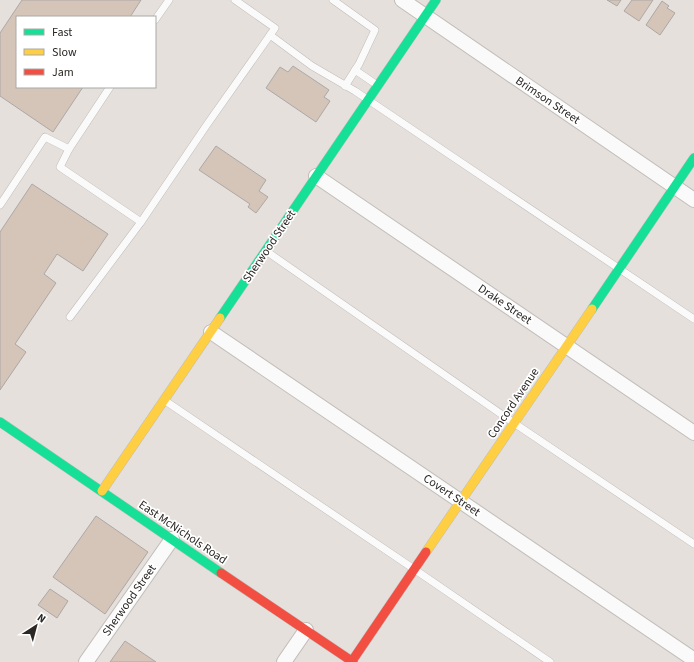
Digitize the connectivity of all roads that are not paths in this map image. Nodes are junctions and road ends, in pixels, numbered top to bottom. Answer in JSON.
{"nodes":[{"id":1,"x":169,"y":0,"type":"edge"},
{"id":2,"x":234,"y":0,"type":"edge"},
{"id":3,"x":333,"y":0,"type":"edge"},
{"id":4,"x":402,"y":0,"type":"edge"},
{"id":5,"x":436,"y":0,"type":"edge"},
{"id":6,"x":425,"y":16,"type":"junction"},
{"id":7,"x":156,"y":19,"type":"edge"},
{"id":8,"x":270,"y":35,"type":"junction"},
{"id":9,"x":355,"y":70,"type":"junction"},
{"id":10,"x":345,"y":86,"type":"junction"},
{"id":11,"x":378,"y":86,"type":"junction"},
{"id":12,"x":109,"y":88,"type":"edge"},
{"id":13,"x":368,"y":100,"type":"junction"},
{"id":14,"x":69,"y":149,"type":"junction"},
{"id":15,"x":694,"y":158,"type":"edge"},
{"id":16,"x":316,"y":176,"type":"junction"},
{"id":17,"x":674,"y":186,"type":"junction"},
{"id":18,"x":694,"y":200,"type":"edge"},
{"id":19,"x":0,"y":205,"type":"edge"},
{"id":20,"x":141,"y":222,"type":"junction"},
{"id":21,"x":266,"y":251,"type":"junction"},
{"id":22,"x":619,"y":268,"type":"junction"},
{"id":23,"x":70,"y":317,"type":"dead end"},
{"id":24,"x":694,"y":319,"type":"edge"},
{"id":25,"x":210,"y":332,"type":"junction"},
{"id":26,"x":566,"y":346,"type":"junction"},
{"id":27,"x":164,"y":400,"type":"junction"},
{"id":28,"x":0,"y":422,"type":"edge"},
{"id":29,"x":514,"y":423,"type":"junction"},
{"id":30,"x":694,"y":433,"type":"edge"},
{"id":31,"x":102,"y":491,"type":"junction"},
{"id":32,"x":460,"y":501,"type":"junction"},
{"id":33,"x":172,"y":539,"type":"junction"},
{"id":34,"x":694,"y":544,"type":"edge"},
{"id":35,"x":414,"y":569,"type":"junction"},
{"id":36,"x":306,"y":630,"type":"junction"},
{"id":37,"x":692,"y":659,"type":"edge"},
{"id":38,"x":86,"y":662,"type":"edge"},
{"id":39,"x":284,"y":662,"type":"edge"},
{"id":40,"x":352,"y":662,"type":"edge"},
{"id":41,"x":550,"y":662,"type":"edge"}],
"edges":[{"from":1,"to":7,"type":"lane"},
{"from":2,"to":8,"type":"lane"},
{"from":3,"to":9,"type":"lane"},
{"from":4,"to":6,"type":"street","name":"Brimson Street"},
{"from":5,"to":6,"type":"street","name":"Sherwood Street"},
{"from":6,"to":11,"type":"street","name":"Sherwood Street"},
{"from":6,"to":17,"type":"street","name":"Brimson Street"},
{"from":8,"to":10,"type":"lane"},
{"from":8,"to":20,"type":"lane"},
{"from":9,"to":10,"type":"lane"},
{"from":9,"to":11,"type":"lane"},
{"from":10,"to":13,"type":"lane"},
{"from":11,"to":13,"type":"street","name":"Sherwood Street"},
{"from":12,"to":14,"type":"lane"},
{"from":13,"to":16,"type":"street","name":"Sherwood Street"},
{"from":13,"to":22,"type":"lane"},
{"from":14,"to":19,"type":"lane"},
{"from":14,"to":20,"type":"lane"},
{"from":15,"to":17,"type":"street","name":"Concord Avenue"},
{"from":16,"to":21,"type":"street","name":"Sherwood Street"},
{"from":16,"to":26,"type":"street","name":"Drake Street"},
{"from":17,"to":18,"type":"street","name":"Brimson Street"},
{"from":17,"to":22,"type":"street","name":"Concord Avenue"},
{"from":20,"to":23,"type":"lane"},
{"from":21,"to":25,"type":"street","name":"Sherwood Street"},
{"from":21,"to":29,"type":"lane"},
{"from":22,"to":24,"type":"lane"},
{"from":22,"to":26,"type":"street","name":"Concord Avenue"},
{"from":25,"to":27,"type":"street","name":"Sherwood Street"},
{"from":25,"to":32,"type":"street","name":"Covert Street"},
{"from":26,"to":29,"type":"street","name":"Concord Avenue"},
{"from":26,"to":30,"type":"street","name":"Drake Street"},
{"from":27,"to":31,"type":"street","name":"Sherwood Street"},
{"from":27,"to":35,"type":"lane"},
{"from":28,"to":31,"type":"street","name":"East McNichols Road"},
{"from":29,"to":32,"type":"street","name":"Concord Avenue"},
{"from":29,"to":34,"type":"lane"},
{"from":31,"to":33,"type":"street","name":"East McNichols Road"},
{"from":32,"to":35,"type":"street","name":"Concord Avenue"},
{"from":32,"to":37,"type":"street","name":"Covert Street"},
{"from":33,"to":36,"type":"street","name":"East McNichols Road"},
{"from":33,"to":38,"type":"street","name":"Sherwood Street"},
{"from":35,"to":40,"type":"street","name":"Concord Avenue"},
{"from":35,"to":41,"type":"lane"},
{"from":36,"to":39,"type":"street"},
{"from":36,"to":40,"type":"street","name":"East McNichols Road"}]}
